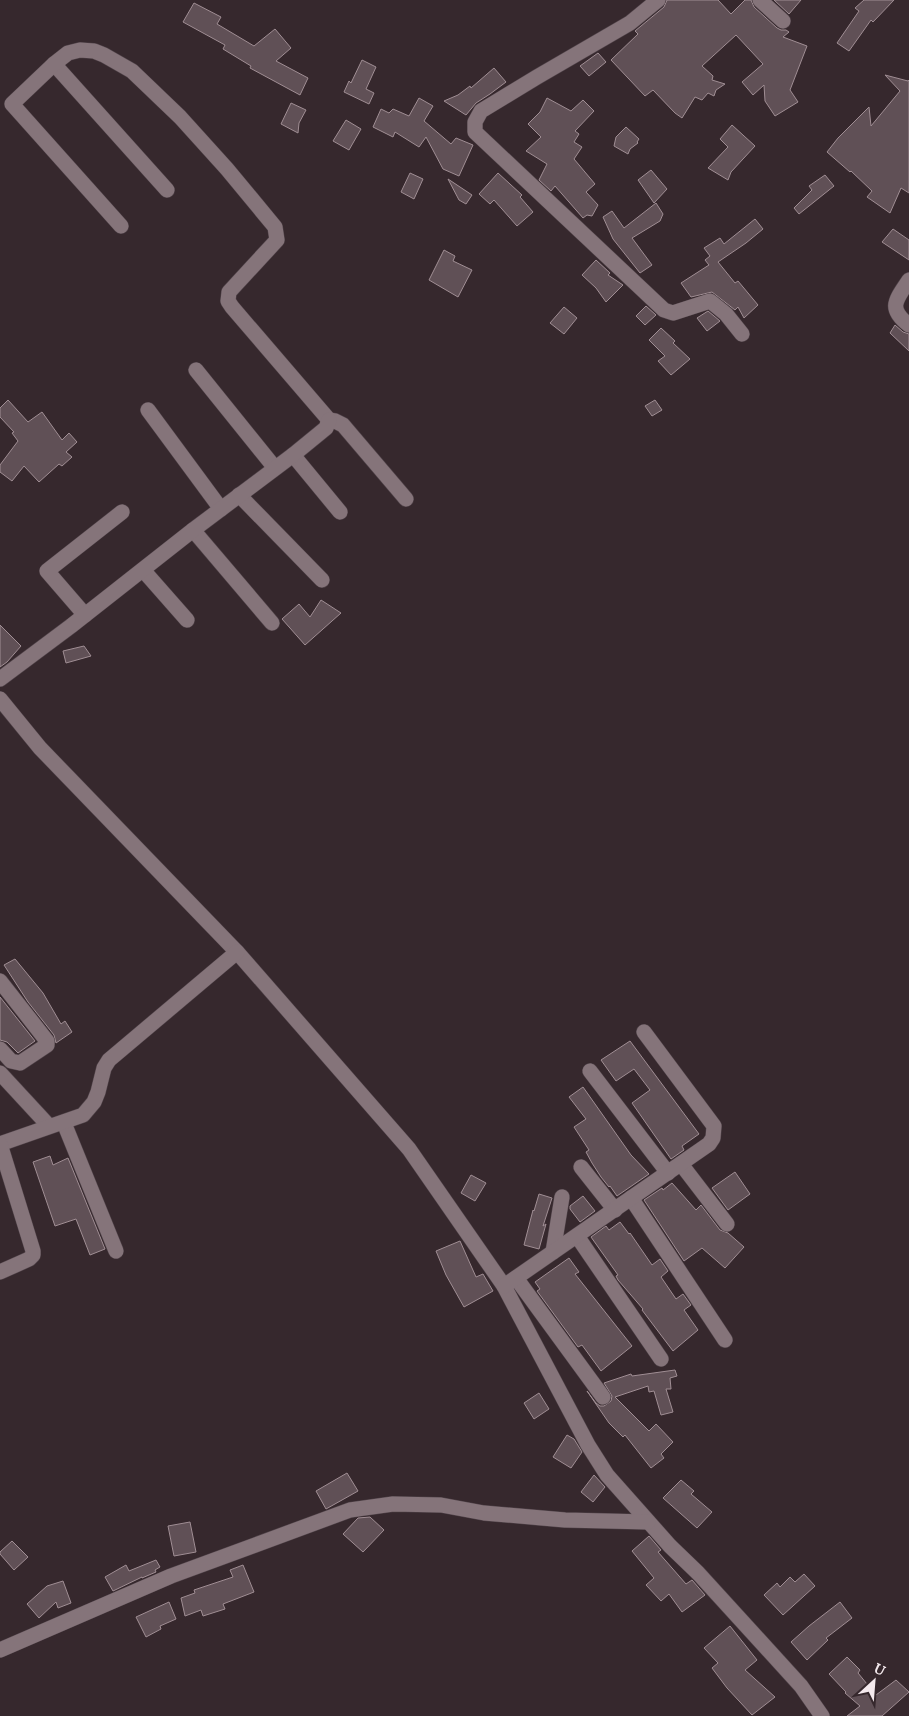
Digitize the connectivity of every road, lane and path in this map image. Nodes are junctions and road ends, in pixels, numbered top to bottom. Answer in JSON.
{"nodes":[{"id":1,"x":658,"y":0,"type":"edge"},
{"id":2,"x":760,"y":0,"type":"edge"},
{"id":3,"x":783,"y":21,"type":"dead end"},
{"id":4,"x":54,"y":64,"type":"junction"},
{"id":5,"x":167,"y":190,"type":"dead end"},
{"id":6,"x":121,"y":226,"type":"dead end"},
{"id":7,"x":909,"y":280,"type":"edge"},
{"id":8,"x":909,"y":325,"type":"edge"},
{"id":9,"x":742,"y":334,"type":"dead end"},
{"id":10,"x":196,"y":370,"type":"dead end"},
{"id":11,"x":148,"y":410,"type":"dead end"},
{"id":12,"x":329,"y":420,"type":"junction"},
{"id":13,"x":292,"y":455,"type":"junction"},
{"id":14,"x":275,"y":468,"type":"junction"},
{"id":15,"x":239,"y":495,"type":"junction"},
{"id":16,"x":406,"y":498,"type":"dead end"},
{"id":17,"x":221,"y":509,"type":"junction"},
{"id":18,"x":122,"y":512,"type":"dead end"},
{"id":19,"x":340,"y":512,"type":"dead end"},
{"id":20,"x":193,"y":530,"type":"junction"},
{"id":21,"x":143,"y":570,"type":"junction"},
{"id":22,"x":322,"y":580,"type":"dead end"},
{"id":23,"x":85,"y":615,"type":"junction"},
{"id":24,"x":186,"y":620,"type":"dead end"},
{"id":25,"x":272,"y":624,"type":"dead end"},
{"id":26,"x":0,"y":678,"type":"edge"},
{"id":27,"x":0,"y":699,"type":"edge"},
{"id":28,"x":237,"y":952,"type":"junction"},
{"id":29,"x":0,"y":981,"type":"edge"},
{"id":30,"x":644,"y":1032,"type":"dead end"},
{"id":31,"x":0,"y":1049,"type":"edge"},
{"id":32,"x":590,"y":1071,"type":"dead end"},
{"id":33,"x":0,"y":1073,"type":"edge"},
{"id":34,"x":56,"y":1124,"type":"junction"},
{"id":35,"x":0,"y":1144,"type":"edge"},
{"id":36,"x":581,"y":1166,"type":"dead end"},
{"id":37,"x":674,"y":1168,"type":"junction"},
{"id":38,"x":562,"y":1197,"type":"dead end"},
{"id":39,"x":631,"y":1198,"type":"junction"},
{"id":40,"x":614,"y":1210,"type":"junction"},
{"id":41,"x":726,"y":1224,"type":"dead end"},
{"id":42,"x":577,"y":1236,"type":"junction"},
{"id":43,"x":116,"y":1251,"type":"dead end"},
{"id":44,"x":553,"y":1252,"type":"junction"},
{"id":45,"x":0,"y":1272,"type":"edge"},
{"id":46,"x":510,"y":1282,"type":"junction"},
{"id":47,"x":725,"y":1340,"type":"dead end"},
{"id":48,"x":661,"y":1359,"type":"dead end"},
{"id":49,"x":603,"y":1397,"type":"dead end"},
{"id":50,"x":648,"y":1522,"type":"junction"},
{"id":51,"x":0,"y":1650,"type":"edge"},
{"id":52,"x":822,"y":1716,"type":"edge"}],
"edges":[{"from":1,"to":9,"type":"street"},
{"from":2,"to":3,"type":"street"},
{"from":4,"to":5,"type":"street"},
{"from":4,"to":6,"type":"street"},
{"from":4,"to":12,"type":"street"},
{"from":7,"to":8,"type":"street"},
{"from":10,"to":14,"type":"street"},
{"from":11,"to":17,"type":"street"},
{"from":12,"to":13,"type":"street"},
{"from":12,"to":16,"type":"street"},
{"from":13,"to":14,"type":"street"},
{"from":13,"to":19,"type":"street"},
{"from":14,"to":15,"type":"street"},
{"from":15,"to":17,"type":"street"},
{"from":15,"to":22,"type":"street"},
{"from":17,"to":20,"type":"street"},
{"from":18,"to":23,"type":"street"},
{"from":20,"to":21,"type":"street"},
{"from":20,"to":25,"type":"street"},
{"from":21,"to":23,"type":"street"},
{"from":21,"to":24,"type":"street"},
{"from":23,"to":26,"type":"street"},
{"from":27,"to":28,"type":"street"},
{"from":28,"to":34,"type":"street"},
{"from":28,"to":46,"type":"street"},
{"from":29,"to":31,"type":"street"},
{"from":30,"to":37,"type":"street"},
{"from":32,"to":37,"type":"street"},
{"from":33,"to":34,"type":"street"},
{"from":34,"to":35,"type":"street"},
{"from":34,"to":43,"type":"street"},
{"from":35,"to":45,"type":"street"},
{"from":36,"to":40,"type":"street"},
{"from":37,"to":39,"type":"street"},
{"from":37,"to":41,"type":"street"},
{"from":38,"to":44,"type":"street"},
{"from":39,"to":40,"type":"street"},
{"from":39,"to":47,"type":"street"},
{"from":40,"to":42,"type":"street"},
{"from":42,"to":44,"type":"street"},
{"from":42,"to":48,"type":"street"},
{"from":44,"to":46,"type":"street"},
{"from":46,"to":49,"type":"street"},
{"from":46,"to":50,"type":"street"},
{"from":50,"to":51,"type":"street"},
{"from":50,"to":52,"type":"street"}]}
